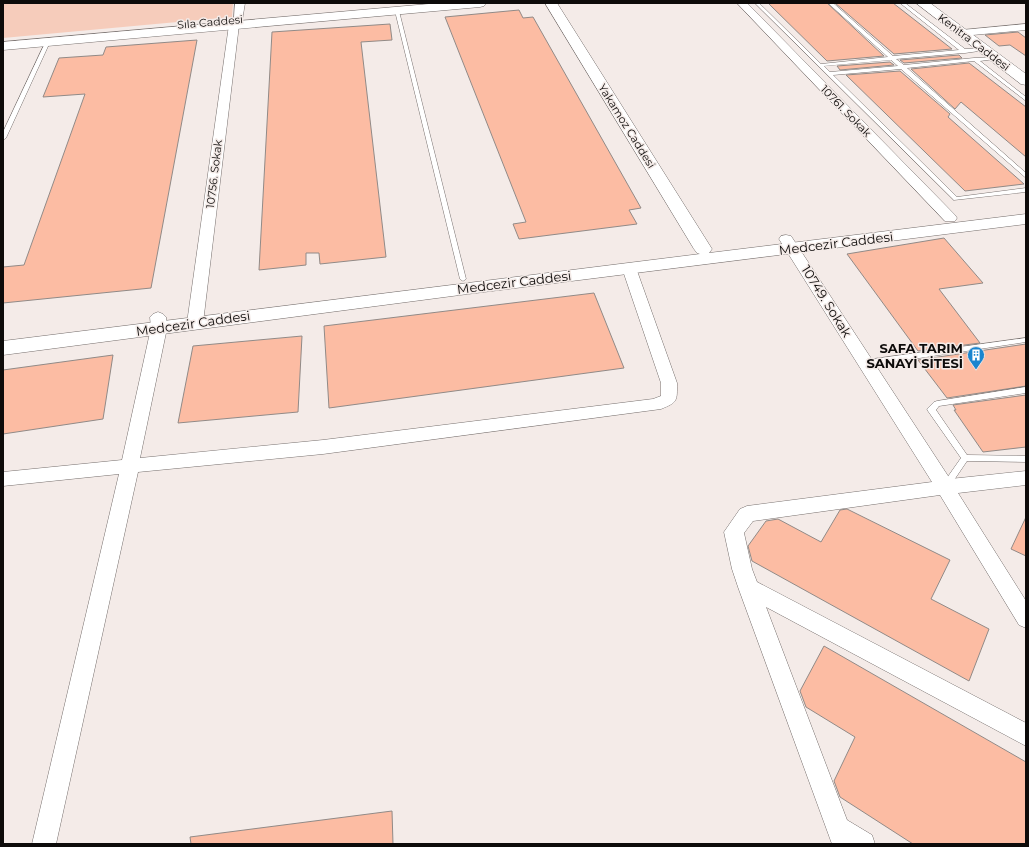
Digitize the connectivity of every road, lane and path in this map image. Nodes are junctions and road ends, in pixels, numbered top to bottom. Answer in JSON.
{"nodes":[{"id":1,"x":240,"y":3,"type":"edge"},
{"id":2,"x":418,"y":3,"type":"edge"},
{"id":3,"x":480,"y":3,"type":"edge"},
{"id":4,"x":551,"y":3,"type":"edge"},
{"id":5,"x":742,"y":3,"type":"edge"},
{"id":6,"x":757,"y":3,"type":"edge"},
{"id":7,"x":830,"y":3,"type":"edge"},
{"id":8,"x":902,"y":3,"type":"edge"},
{"id":9,"x":922,"y":3,"type":"edge"},
{"id":10,"x":397,"y":10,"type":"junction"},
{"id":11,"x":236,"y":22,"type":"junction"},
{"id":12,"x":1026,"y":27,"type":"edge"},
{"id":13,"x":962,"y":33,"type":"junction"},
{"id":14,"x":3,"y":41,"type":"edge"},
{"id":15,"x":48,"y":42,"type":"junction"},
{"id":16,"x":3,"y":46,"type":"edge"},
{"id":17,"x":984,"y":49,"type":"junction"},
{"id":18,"x":964,"y":51,"type":"junction"},
{"id":19,"x":893,"y":58,"type":"junction"},
{"id":20,"x":996,"y":58,"type":"junction"},
{"id":21,"x":976,"y":60,"type":"junction"},
{"id":22,"x":821,"y":65,"type":"junction"},
{"id":23,"x":903,"y":67,"type":"junction"},
{"id":24,"x":830,"y":74,"type":"junction"},
{"id":25,"x":1026,"y":81,"type":"edge"},
{"id":26,"x":1026,"y":99,"type":"edge"},
{"id":27,"x":3,"y":138,"type":"edge"},
{"id":28,"x":1026,"y":176,"type":"edge"},
{"id":29,"x":1026,"y":190,"type":"edge"},
{"id":30,"x":1026,"y":208,"type":"edge"},
{"id":31,"x":950,"y":218,"type":"junction"},
{"id":32,"x":1026,"y":219,"type":"edge"},
{"id":33,"x":790,"y":243,"type":"junction"},
{"id":34,"x":703,"y":249,"type":"junction"},
{"id":35,"x":629,"y":268,"type":"junction"},
{"id":36,"x":463,"y":278,"type":"junction"},
{"id":37,"x":195,"y":317,"type":"junction"},
{"id":38,"x":159,"y":322,"type":"junction"},
{"id":39,"x":3,"y":337,"type":"edge"},
{"id":40,"x":1026,"y":340,"type":"edge"},
{"id":41,"x":3,"y":348,"type":"edge"},
{"id":42,"x":866,"y":363,"type":"junction"},
{"id":43,"x":1026,"y":390,"type":"edge"},
{"id":44,"x":965,"y":458,"type":"junction"},
{"id":45,"x":1026,"y":459,"type":"edge"},
{"id":46,"x":130,"y":466,"type":"junction"},
{"id":47,"x":1026,"y":478,"type":"edge"},
{"id":48,"x":3,"y":479,"type":"edge"},
{"id":49,"x":945,"y":487,"type":"junction"},
{"id":50,"x":748,"y":587,"type":"junction"},
{"id":51,"x":1026,"y":618,"type":"edge"},
{"id":52,"x":1026,"y":735,"type":"edge"},
{"id":53,"x":841,"y":836,"type":"edge"},
{"id":54,"x":44,"y":844,"type":"edge"},
{"id":55,"x":863,"y":844,"type":"edge"}],
"edges":[{"from":1,"to":11,"type":"street","name":"10756. Sokak"},
{"from":2,"to":11,"type":"street","name":"Sıla Caddesi"},
{"from":3,"to":10,"type":"street"},
{"from":4,"to":34,"type":"street","name":"Yakamoz Caddesi"},
{"from":5,"to":31,"type":"street","name":"10761. Sokak"},
{"from":6,"to":22,"type":"lane"},
{"from":7,"to":19,"type":"lane"},
{"from":8,"to":18,"type":"lane"},
{"from":9,"to":13,"type":"street","name":"Kenitra Caddesi"},
{"from":10,"to":11,"type":"street"},
{"from":10,"to":36,"type":"lane"},
{"from":11,"to":14,"type":"street","name":"Sıla Caddesi"},
{"from":11,"to":15,"type":"street"},
{"from":11,"to":37,"type":"street","name":"10756. Sokak"},
{"from":12,"to":13,"type":"street"},
{"from":13,"to":17,"type":"street","name":"Kenitra Caddesi"},
{"from":15,"to":16,"type":"street"},
{"from":15,"to":27,"type":"lane"},
{"from":17,"to":18,"type":"lane"},
{"from":17,"to":20,"type":"street","name":"Kenitra Caddesi"},
{"from":18,"to":19,"type":"lane"},
{"from":18,"to":21,"type":"lane"},
{"from":19,"to":22,"type":"lane"},
{"from":19,"to":23,"type":"lane"},
{"from":20,"to":21,"type":"lane"},
{"from":20,"to":25,"type":"street","name":"Kenitra Caddesi"},
{"from":21,"to":23,"type":"lane"},
{"from":21,"to":26,"type":"lane"},
{"from":22,"to":24,"type":"lane"},
{"from":23,"to":24,"type":"lane"},
{"from":23,"to":28,"type":"lane"},
{"from":24,"to":29,"type":"lane"},
{"from":30,"to":31,"type":"street","name":"Medcezir Caddesi"},
{"from":31,"to":33,"type":"street","name":"Medcezir Caddesi"},
{"from":32,"to":33,"type":"street","name":"Medcezir Caddesi"},
{"from":33,"to":34,"type":"street","name":"Medcezir Caddesi"},
{"from":33,"to":35,"type":"street","name":"Medcezir Caddesi"},
{"from":33,"to":42,"type":"street","name":"10749. Sokak"},
{"from":34,"to":36,"type":"street","name":"Medcezir Caddesi"},
{"from":35,"to":37,"type":"street","name":"Medcezir Caddesi"},
{"from":35,"to":46,"type":"street"},
{"from":36,"to":37,"type":"street","name":"Medcezir Caddesi"},
{"from":37,"to":38,"type":"street","name":"Medcezir Caddesi"},
{"from":38,"to":39,"type":"street","name":"Medcezir Caddesi"},
{"from":38,"to":41,"type":"street","name":"Medcezir Caddesi"},
{"from":38,"to":46,"type":"street"},
{"from":40,"to":42,"type":"lane"},
{"from":42,"to":49,"type":"street","name":"10749. Sokak"},
{"from":43,"to":44,"type":"lane"},
{"from":44,"to":45,"type":"lane"},
{"from":44,"to":49,"type":"lane"},
{"from":46,"to":48,"type":"street"},
{"from":46,"to":54,"type":"street"},
{"from":47,"to":49,"type":"street"},
{"from":49,"to":50,"type":"street"},
{"from":49,"to":51,"type":"street","name":"10749. Sokak"},
{"from":50,"to":52,"type":"street"},
{"from":50,"to":53,"type":"street"},
{"from":53,"to":55,"type":"street"}]}
